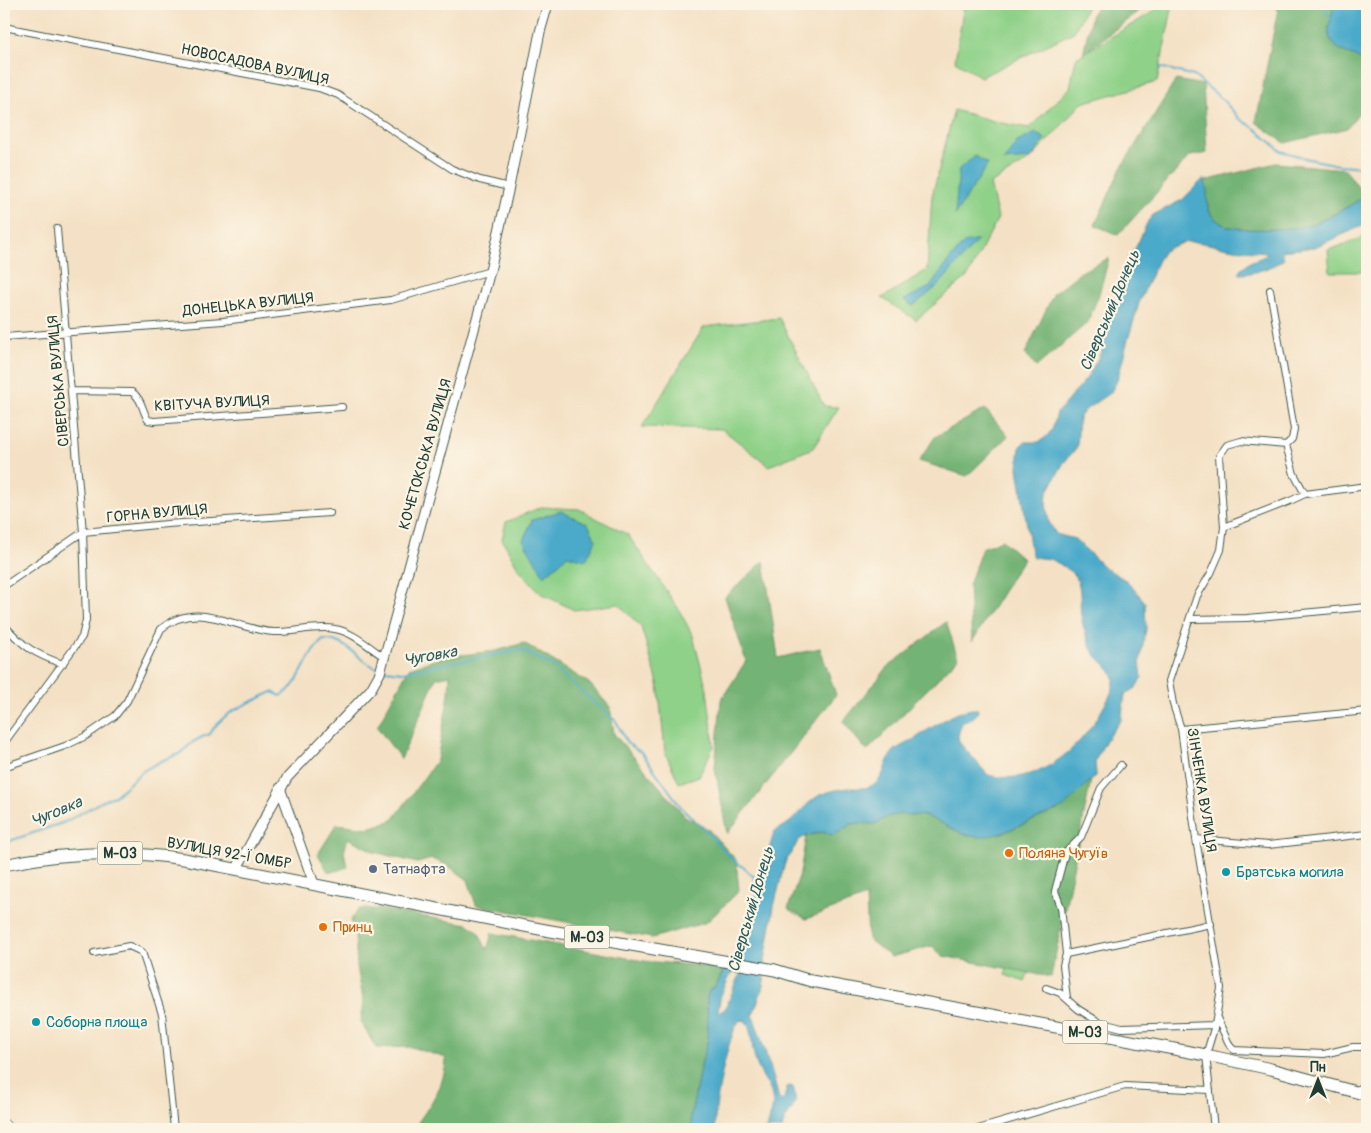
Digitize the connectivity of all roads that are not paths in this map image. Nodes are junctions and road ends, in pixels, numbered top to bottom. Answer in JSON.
{"nodes":[{"id":1,"x":548,"y":4,"type":"edge"},
{"id":2,"x":4,"y":27,"type":"edge"},
{"id":3,"x":509,"y":187,"type":"junction"},
{"id":4,"x":57,"y":229,"type":"dead end"},
{"id":5,"x":490,"y":271,"type":"junction"},
{"id":6,"x":1270,"y":290,"type":"dead end"},
{"id":7,"x":66,"y":332,"type":"junction"},
{"id":8,"x":4,"y":337,"type":"edge"},
{"id":9,"x":71,"y":392,"type":"junction"},
{"id":10,"x":342,"y":407,"type":"dead end"},
{"id":11,"x":1286,"y":444,"type":"junction"},
{"id":12,"x":1367,"y":486,"type":"edge"},
{"id":13,"x":1305,"y":494,"type":"junction"},
{"id":14,"x":330,"y":513,"type":"dead end"},
{"id":15,"x":1224,"y":527,"type":"junction"},
{"id":16,"x":83,"y":532,"type":"junction"},
{"id":17,"x":4,"y":586,"type":"edge"},
{"id":18,"x":1367,"y":608,"type":"edge"},
{"id":19,"x":1190,"y":619,"type":"junction"},
{"id":20,"x":4,"y":625,"type":"edge"},
{"id":21,"x":63,"y":664,"type":"junction"},
{"id":22,"x":382,"y":666,"type":"junction"},
{"id":23,"x":1367,"y":710,"type":"edge"},
{"id":24,"x":1181,"y":729,"type":"junction"},
{"id":25,"x":4,"y":743,"type":"edge"},
{"id":26,"x":1121,"y":765,"type":"dead end"},
{"id":27,"x":4,"y":767,"type":"edge"},
{"id":28,"x":280,"y":788,"type":"junction"},
{"id":29,"x":1367,"y":834,"type":"edge"},
{"id":30,"x":1196,"y":839,"type":"junction"},
{"id":31,"x":4,"y":865,"type":"edge"},
{"id":32,"x":237,"y":868,"type":"junction"},
{"id":33,"x":314,"y":884,"type":"junction"},
{"id":34,"x":1211,"y":924,"type":"junction"},
{"id":35,"x":94,"y":953,"type":"dead end"},
{"id":36,"x":1066,"y":954,"type":"junction"},
{"id":37,"x":1046,"y":988,"type":"dead end"},
{"id":38,"x":1067,"y":998,"type":"junction"},
{"id":39,"x":1216,"y":1016,"type":"junction"},
{"id":40,"x":1215,"y":1025,"type":"junction"},
{"id":41,"x":1367,"y":1047,"type":"edge"},
{"id":42,"x":1206,"y":1055,"type":"junction"},
{"id":43,"x":1367,"y":1082,"type":"edge"},
{"id":44,"x":1210,"y":1090,"type":"junction"},
{"id":45,"x":1362,"y":1093,"type":"edge"},
{"id":46,"x":4,"y":1123,"type":"edge"},
{"id":47,"x":10,"y":1129,"type":"edge"},
{"id":48,"x":174,"y":1129,"type":"edge"},
{"id":49,"x":978,"y":1129,"type":"edge"},
{"id":50,"x":1214,"y":1129,"type":"edge"}],
"edges":[{"from":1,"to":3,"type":"main road","name":"КОЧЕТОКСЬКА ВУЛИЦЯ"},
{"from":2,"to":3,"type":"street","name":"НОВОСАДОВА ВУЛИЦЯ"},
{"from":3,"to":5,"type":"main road","name":"КОЧЕТОКСЬКА ВУЛИЦЯ"},
{"from":4,"to":7,"type":"street","name":"СІВЕРСЬКА ВУЛИЦЯ"},
{"from":5,"to":7,"type":"street","name":"ДОНЕЦЬКА ВУЛИЦЯ"},
{"from":5,"to":22,"type":"main road","name":"КОЧЕТОКСЬКА ВУЛИЦЯ"},
{"from":6,"to":11,"type":"street"},
{"from":7,"to":8,"type":"street","name":"ДОНЕЦЬКА ВУЛИЦЯ"},
{"from":7,"to":9,"type":"street","name":"СІВЕРСЬКА ВУЛИЦЯ"},
{"from":9,"to":10,"type":"street","name":"КВІТУЧА ВУЛИЦЯ"},
{"from":9,"to":16,"type":"street","name":"СІВЕРСЬКА ВУЛИЦЯ"},
{"from":11,"to":13,"type":"street"},
{"from":11,"to":15,"type":"street","name":"ЗІНЧЕНКА ВУЛИЦЯ"},
{"from":12,"to":13,"type":"street"},
{"from":13,"to":15,"type":"street"},
{"from":14,"to":16,"type":"street","name":"ГОРНА ВУЛИЦЯ"},
{"from":15,"to":19,"type":"street","name":"ЗІНЧЕНКА ВУЛИЦЯ"},
{"from":16,"to":17,"type":"street","name":"ГОРНА ВУЛИЦЯ"},
{"from":16,"to":21,"type":"street","name":"СІВЕРСЬКА ВУЛИЦЯ"},
{"from":18,"to":19,"type":"street"},
{"from":19,"to":24,"type":"street","name":"ЗІНЧЕНКА ВУЛИЦЯ"},
{"from":20,"to":21,"type":"street"},
{"from":21,"to":25,"type":"street","name":"СІВЕРСЬКА ВУЛИЦЯ"},
{"from":22,"to":27,"type":"street"},
{"from":22,"to":28,"type":"main road","name":"КОЧЕТОКСЬКА ВУЛИЦЯ"},
{"from":23,"to":24,"type":"street"},
{"from":24,"to":30,"type":"street","name":"ЗІНЧЕНКА ВУЛИЦЯ"},
{"from":26,"to":36,"type":"street"},
{"from":28,"to":32,"type":"main road","name":"КОЧЕТОКСЬКА ВУЛИЦЯ"},
{"from":28,"to":33,"type":"main road"},
{"from":29,"to":30,"type":"street"},
{"from":30,"to":34,"type":"street","name":"ЗІНЧЕНКА ВУЛИЦЯ"},
{"from":31,"to":32,"type":"highway","name":"ВУЛИЦЯ 92-Ї ОМБР","number":"М-03"},
{"from":32,"to":33,"type":"highway","name":"ВУЛИЦЯ 92-Ї ОМБР","number":"М-03"},
{"from":33,"to":42,"type":"highway","name":"ВУЛИЦЯ 92-Ї ОМБР","number":"М-03"},
{"from":34,"to":36,"type":"street"},
{"from":34,"to":39,"type":"street","name":"ЗІНЧЕНКА ВУЛИЦЯ"},
{"from":35,"to":48,"type":"street"},
{"from":36,"to":38,"type":"street"},
{"from":37,"to":38,"type":"street"},
{"from":38,"to":40,"type":"street"},
{"from":39,"to":40,"type":"street","name":"ЗІНЧЕНКА ВУЛИЦЯ"},
{"from":39,"to":41,"type":"street"},
{"from":40,"to":42,"type":"street","name":"ЗІНЧЕНКА ВУЛИЦЯ"},
{"from":42,"to":44,"type":"street"},
{"from":42,"to":45,"type":"highway","number":"М-03"},
{"from":43,"to":45,"type":"street"},
{"from":44,"to":49,"type":"street"},
{"from":44,"to":50,"type":"street"},
{"from":46,"to":47,"type":"street"}]}
